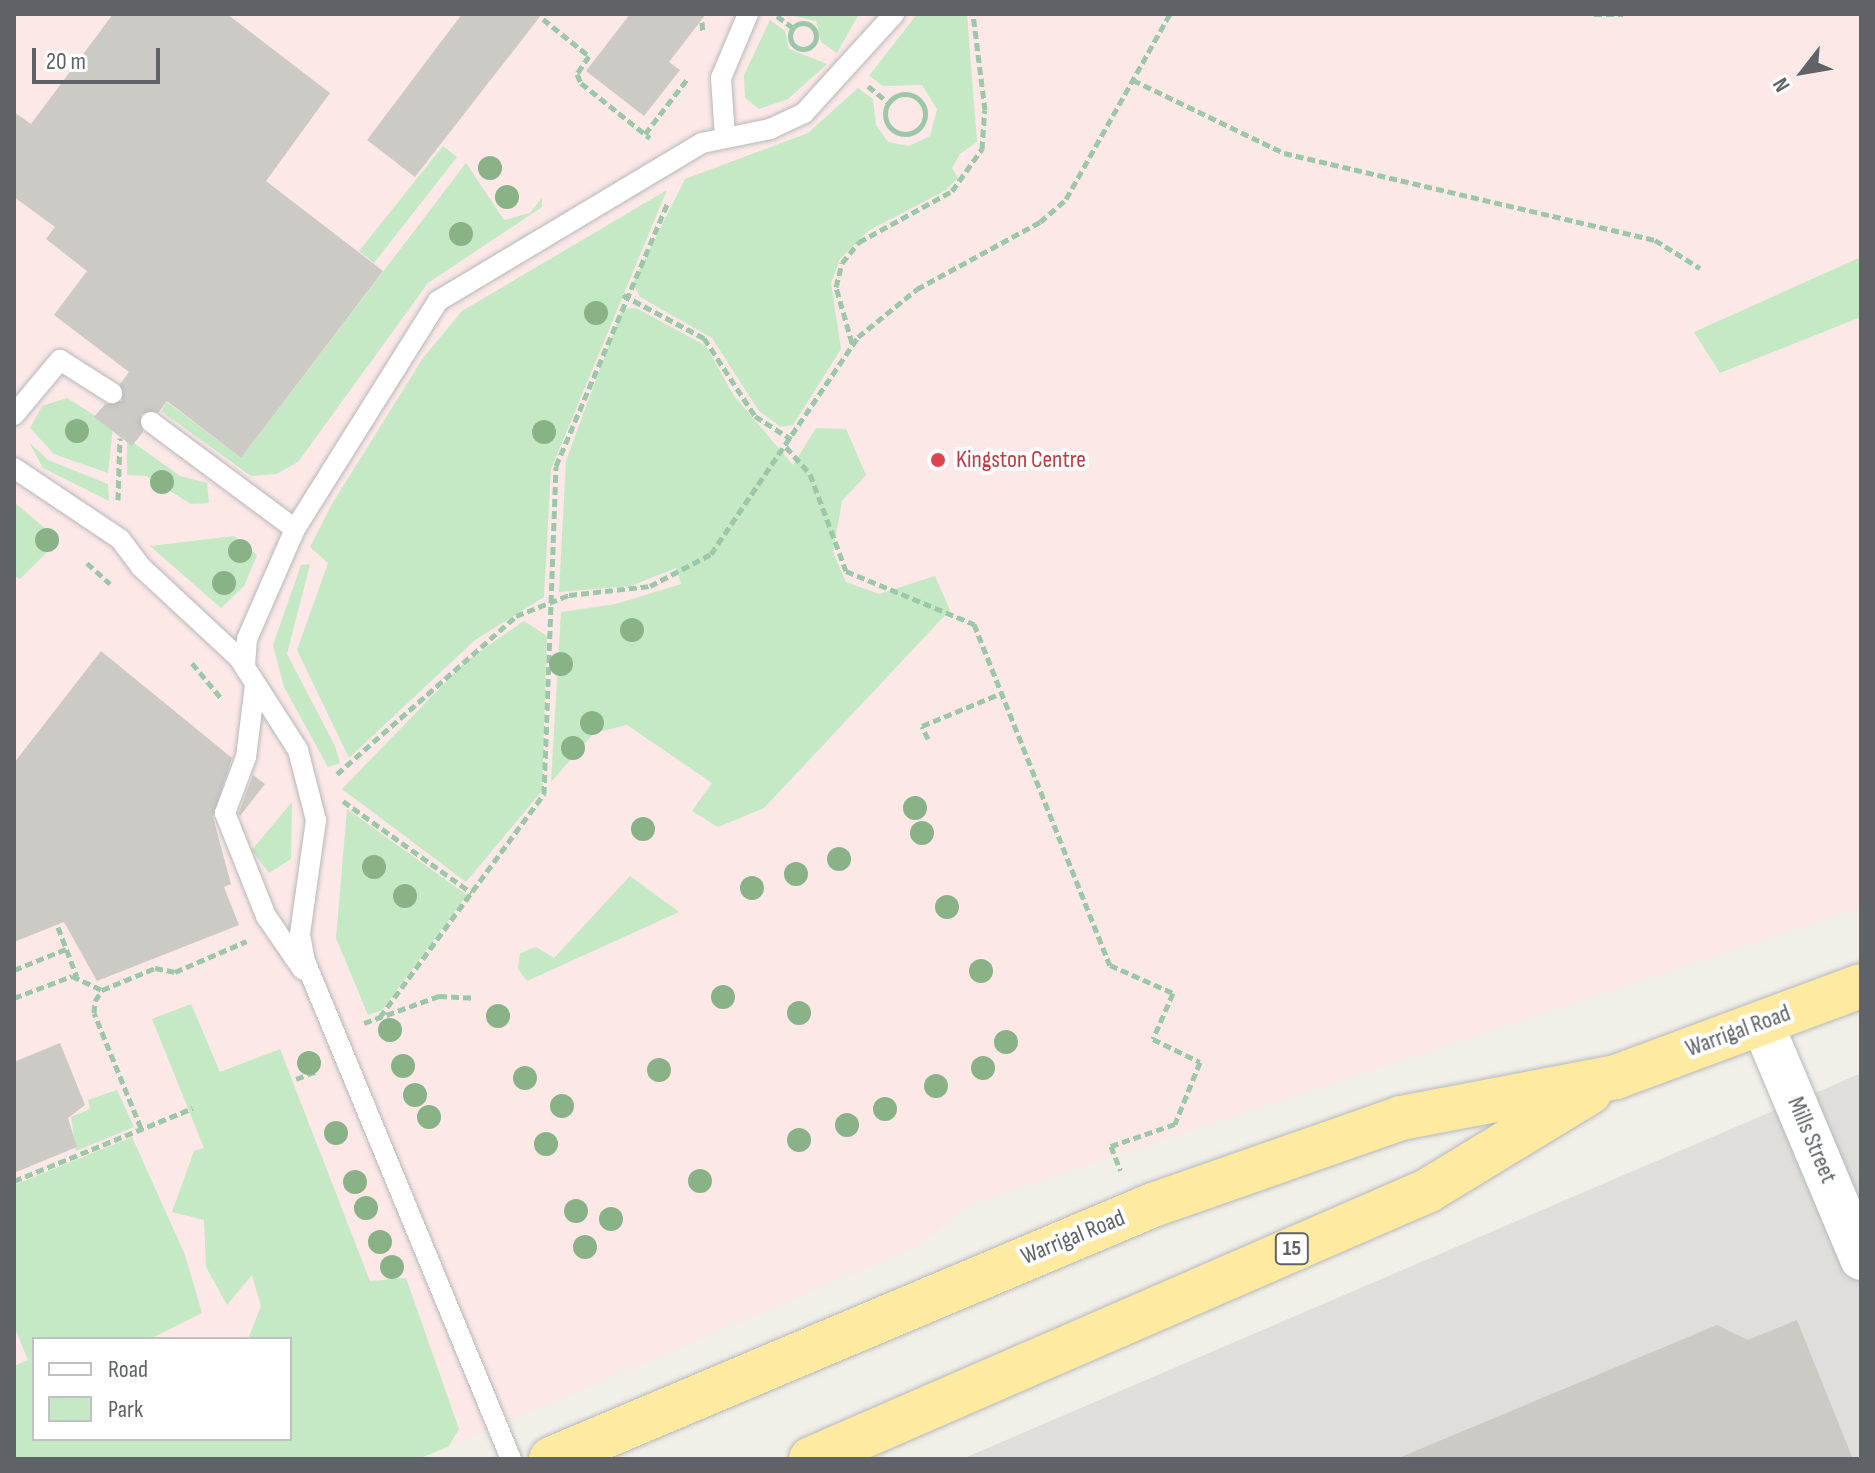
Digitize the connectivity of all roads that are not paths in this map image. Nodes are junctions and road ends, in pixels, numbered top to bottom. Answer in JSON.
{"nodes":[{"id":1,"x":748,"y":14,"type":"edge"},
{"id":2,"x":894,"y":14,"type":"edge"},
{"id":3,"x":725,"y":137,"type":"junction"},
{"id":4,"x":112,"y":393,"type":"dead end"},
{"id":5,"x":14,"y":415,"type":"edge"},
{"id":6,"x":151,"y":422,"type":"dead end"},
{"id":7,"x":14,"y":468,"type":"edge"},
{"id":8,"x":295,"y":529,"type":"junction"},
{"id":9,"x":248,"y":671,"type":"junction"},
{"id":10,"x":1861,"y":986,"type":"edge"},
{"id":11,"x":322,"y":1006,"type":"junction"},
{"id":12,"x":1762,"y":1023,"type":"junction"},
{"id":13,"x":1616,"y":1077,"type":"junction"},
{"id":14,"x":1861,"y":1259,"type":"edge"},
{"id":15,"x":511,"y":1459,"type":"edge"},
{"id":16,"x":551,"y":1459,"type":"edge"},
{"id":17,"x":811,"y":1459,"type":"edge"}],
"edges":[{"from":1,"to":3,"type":"lane"},
{"from":2,"to":3,"type":"lane"},
{"from":3,"to":8,"type":"lane"},
{"from":4,"to":5,"type":"lane"},
{"from":6,"to":8,"type":"lane"},
{"from":7,"to":9,"type":"lane"},
{"from":8,"to":9,"type":"lane"},
{"from":9,"to":11,"type":"lane"},
{"from":9,"to":11,"type":"lane"},
{"from":10,"to":12,"type":"highway","name":"Warrigal Road","number":"15"},
{"from":11,"to":15,"type":"lane"},
{"from":12,"to":13,"type":"highway","name":"Warrigal Road","number":"15"},
{"from":12,"to":14,"type":"street","name":"Mills Street"},
{"from":13,"to":16,"type":"highway","name":"Warrigal Road","number":"15"},
{"from":13,"to":17,"type":"highway","name":"Warrigal Road","number":"15"}]}
